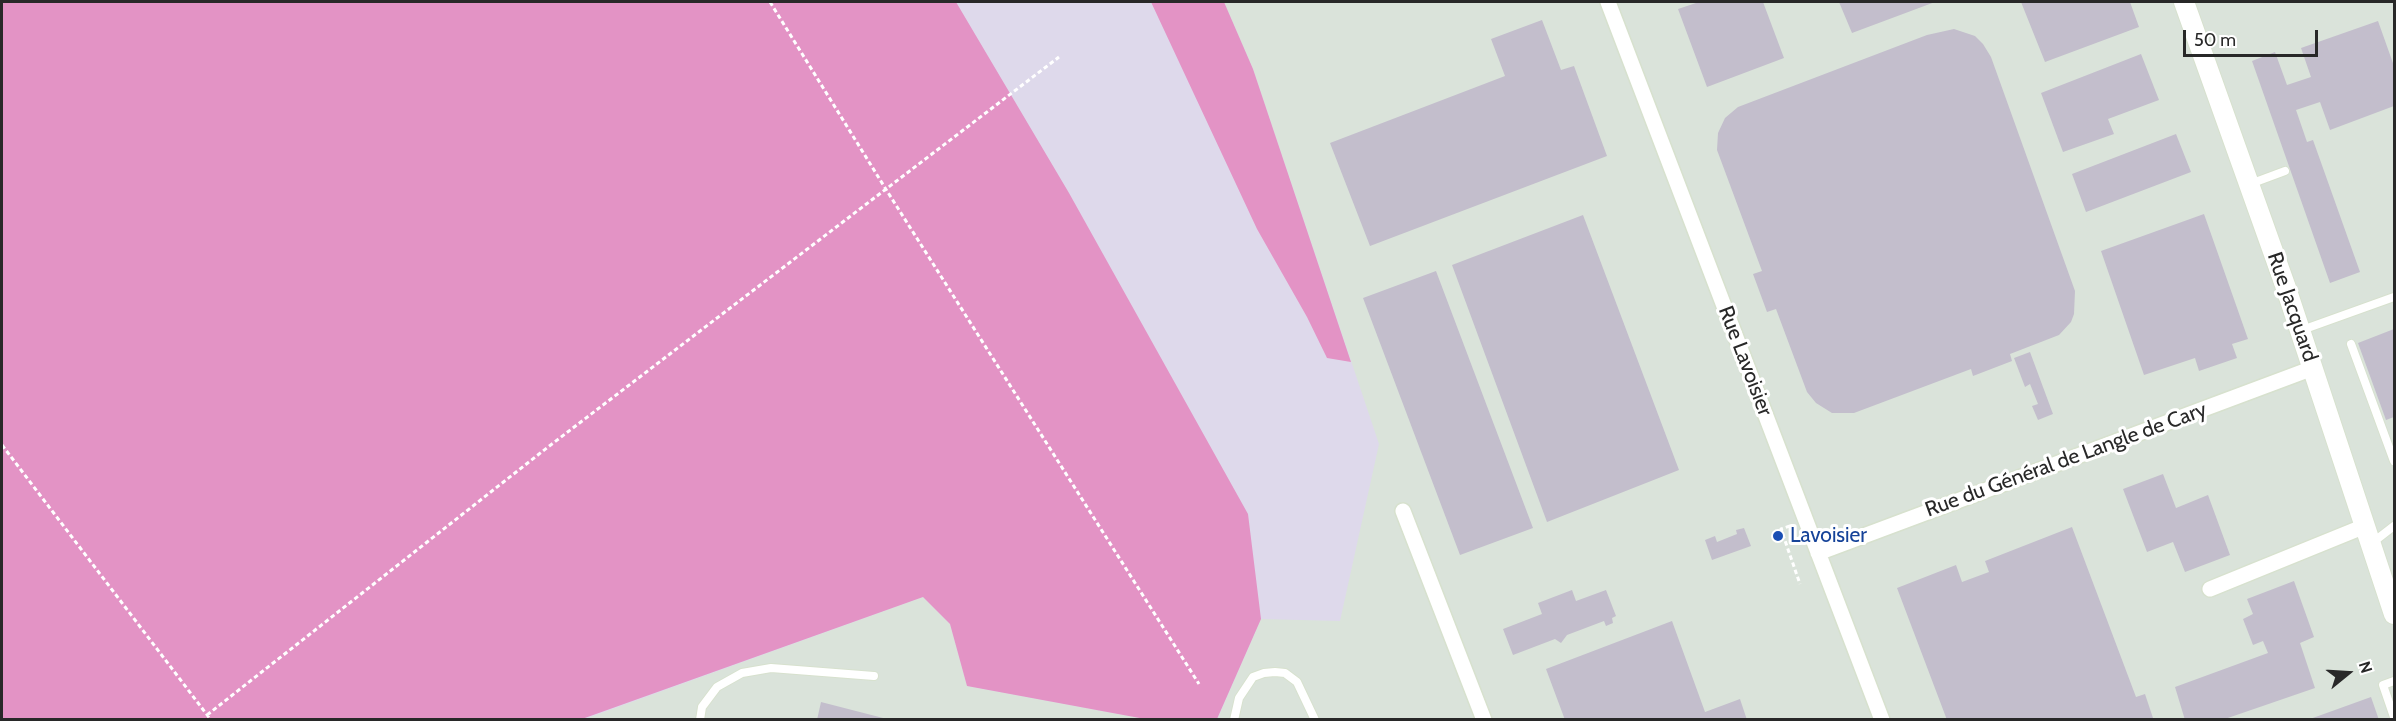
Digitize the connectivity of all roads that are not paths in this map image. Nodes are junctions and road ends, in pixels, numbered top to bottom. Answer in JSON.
{"nodes":[{"id":1,"x":1608,"y":2,"type":"edge"},
{"id":2,"x":2184,"y":2,"type":"edge"},
{"id":3,"x":2285,"y":171,"type":"dead end"},
{"id":4,"x":2249,"y":184,"type":"junction"},
{"id":5,"x":2394,"y":297,"type":"edge"},
{"id":6,"x":2300,"y":330,"type":"junction"},
{"id":7,"x":2351,"y":344,"type":"dead end"},
{"id":8,"x":2313,"y":368,"type":"junction"},
{"id":9,"x":2394,"y":461,"type":"edge"},
{"id":10,"x":1403,"y":511,"type":"dead end"},
{"id":11,"x":2394,"y":526,"type":"edge"},
{"id":12,"x":2368,"y":535,"type":"junction"},
{"id":13,"x":1818,"y":553,"type":"junction"},
{"id":14,"x":2210,"y":589,"type":"dead end"},
{"id":15,"x":2394,"y":614,"type":"edge"},
{"id":16,"x":874,"y":676,"type":"dead end"},
{"id":17,"x":2394,"y":681,"type":"edge"},
{"id":18,"x":2394,"y":717,"type":"edge"},
{"id":19,"x":700,"y":720,"type":"edge"},
{"id":20,"x":1234,"y":720,"type":"edge"},
{"id":21,"x":1314,"y":720,"type":"edge"},
{"id":22,"x":1484,"y":720,"type":"edge"},
{"id":23,"x":1882,"y":720,"type":"edge"}],
"edges":[{"from":1,"to":13,"type":"street","name":"Rue Lavoisier"},
{"from":2,"to":4,"type":"street","name":"Rue Jacquard"},
{"from":3,"to":4,"type":"lane"},
{"from":4,"to":6,"type":"street","name":"Rue Jacquard"},
{"from":5,"to":6,"type":"lane"},
{"from":6,"to":8,"type":"street","name":"Rue Jacquard"},
{"from":7,"to":9,"type":"lane"},
{"from":8,"to":12,"type":"street","name":"Rue Jacquard"},
{"from":8,"to":13,"type":"street","name":"Rue du Général de Langle de Cary"},
{"from":10,"to":22,"type":"street"},
{"from":11,"to":12,"type":"lane"},
{"from":12,"to":14,"type":"street"},
{"from":12,"to":15,"type":"street","name":"Rue Jacquard"},
{"from":13,"to":23,"type":"street","name":"Rue Lavoisier"},
{"from":16,"to":19,"type":"lane"},
{"from":17,"to":18,"type":"lane"},
{"from":20,"to":21,"type":"lane"}]}
